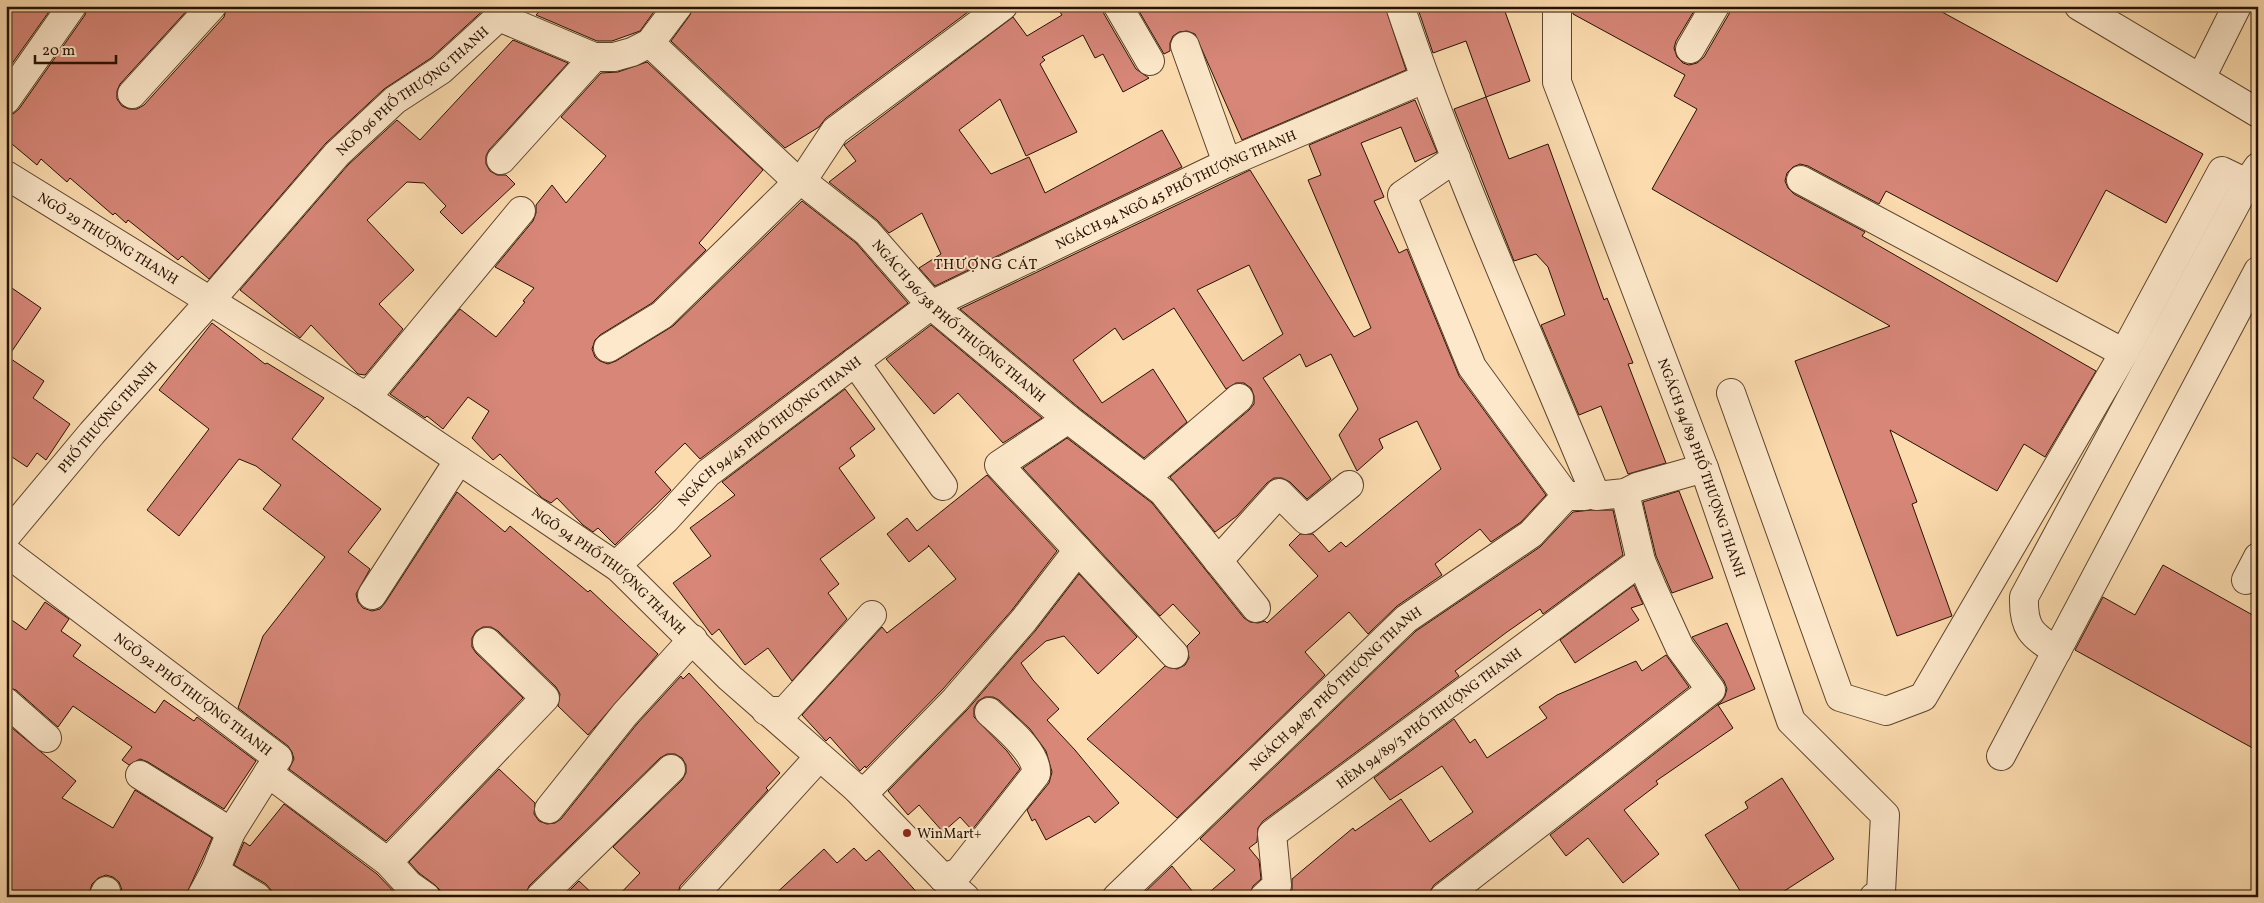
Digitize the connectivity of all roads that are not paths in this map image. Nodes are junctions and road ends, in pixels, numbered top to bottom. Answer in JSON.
{"nodes":[{"id":1,"x":72,"y":6,"type":"edge"},
{"id":2,"x":212,"y":6,"type":"edge"},
{"id":3,"x":678,"y":6,"type":"edge"},
{"id":4,"x":1003,"y":6,"type":"edge"},
{"id":5,"x":1118,"y":6,"type":"edge"},
{"id":6,"x":1400,"y":6,"type":"edge"},
{"id":7,"x":1557,"y":6,"type":"edge"},
{"id":8,"x":1715,"y":6,"type":"edge"},
{"id":9,"x":2079,"y":6,"type":"edge"},
{"id":10,"x":2237,"y":6,"type":"edge"},
{"id":11,"x":493,"y":12,"type":"edge"},
{"id":12,"x":650,"y":43,"type":"junction"},
{"id":13,"x":1185,"y":46,"type":"dead end"},
{"id":14,"x":1690,"y":49,"type":"dead end"},
{"id":15,"x":594,"y":57,"type":"junction"},
{"id":16,"x":1150,"y":62,"type":"dead end"},
{"id":17,"x":2201,"y":78,"type":"junction"},
{"id":18,"x":1424,"y":79,"type":"junction"},
{"id":19,"x":132,"y":94,"type":"dead end"},
{"id":20,"x":6,"y":100,"type":"edge"},
{"id":21,"x":2258,"y":112,"type":"edge"},
{"id":22,"x":1456,"y":158,"type":"junction"},
{"id":23,"x":501,"y":160,"type":"dead end"},
{"id":24,"x":1227,"y":163,"type":"junction"},
{"id":25,"x":6,"y":175,"type":"edge"},
{"id":26,"x":2252,"y":175,"type":"edge"},
{"id":27,"x":1801,"y":180,"type":"dead end"},
{"id":28,"x":800,"y":182,"type":"junction"},
{"id":29,"x":521,"y":211,"type":"dead end"},
{"id":30,"x":2258,"y":271,"type":"edge"},
{"id":31,"x":210,"y":301,"type":"junction"},
{"id":32,"x":931,"y":305,"type":"junction"},
{"id":33,"x":608,"y":348,"type":"dead end"},
{"id":34,"x":2124,"y":353,"type":"junction"},
{"id":35,"x":855,"y":362,"type":"junction"},
{"id":36,"x":1731,"y":393,"type":"dead end"},
{"id":37,"x":361,"y":394,"type":"junction"},
{"id":38,"x":1239,"y":398,"type":"dead end"},
{"id":39,"x":1068,"y":419,"type":"junction"},
{"id":40,"x":459,"y":460,"type":"junction"},
{"id":41,"x":1704,"y":468,"type":"junction"},
{"id":42,"x":1145,"y":478,"type":"junction"},
{"id":43,"x":1349,"y":485,"type":"dead end"},
{"id":44,"x":943,"y":486,"type":"dead end"},
{"id":45,"x":1625,"y":493,"type":"junction"},
{"id":46,"x":1566,"y":496,"type":"junction"},
{"id":47,"x":1596,"y":496,"type":"junction"},
{"id":48,"x":6,"y":536,"type":"edge"},
{"id":49,"x":1078,"y":550,"type":"junction"},
{"id":50,"x":6,"y":552,"type":"edge"},
{"id":51,"x":1218,"y":561,"type":"junction"},
{"id":52,"x":1641,"y":561,"type":"junction"},
{"id":53,"x":619,"y":568,"type":"junction"},
{"id":54,"x":372,"y":595,"type":"dead end"},
{"id":55,"x":1256,"y":608,"type":"dead end"},
{"id":56,"x":872,"y":615,"type":"dead end"},
{"id":57,"x":693,"y":639,"type":"junction"},
{"id":58,"x":487,"y":642,"type":"dead end"},
{"id":59,"x":2056,"y":651,"type":"junction"},
{"id":60,"x":1174,"y":654,"type":"dead end"},
{"id":61,"x":6,"y":702,"type":"edge"},
{"id":62,"x":766,"y":711,"type":"junction"},
{"id":63,"x":989,"y":712,"type":"dead end"},
{"id":64,"x":47,"y":738,"type":"dead end"},
{"id":65,"x":2001,"y":756,"type":"dead end"},
{"id":66,"x":819,"y":758,"type":"junction"},
{"id":67,"x":671,"y":769,"type":"dead end"},
{"id":68,"x":268,"y":773,"type":"junction"},
{"id":69,"x":140,"y":775,"type":"dead end"},
{"id":70,"x":857,"y":789,"type":"junction"},
{"id":71,"x":549,"y":809,"type":"dead end"},
{"id":72,"x":231,"y":832,"type":"junction"},
{"id":73,"x":388,"y":862,"type":"junction"},
{"id":74,"x":216,"y":871,"type":"junction"},
{"id":75,"x":943,"y":878,"type":"junction"},
{"id":76,"x":1880,"y":895,"type":"edge"},
{"id":77,"x":201,"y":897,"type":"edge"},
{"id":78,"x":257,"y":897,"type":"edge"},
{"id":79,"x":426,"y":897,"type":"edge"},
{"id":80,"x":540,"y":897,"type":"edge"},
{"id":81,"x":692,"y":897,"type":"edge"},
{"id":82,"x":965,"y":897,"type":"edge"},
{"id":83,"x":1117,"y":897,"type":"edge"},
{"id":84,"x":1264,"y":897,"type":"edge"},
{"id":85,"x":1444,"y":897,"type":"edge"}],
"edges":[{"from":1,"to":20,"type":"street"},
{"from":2,"to":19,"type":"street"},
{"from":3,"to":12,"type":"street","name":"NGÕ 96 PHỐ THƯỢNG THANH"},
{"from":4,"to":28,"type":"street"},
{"from":5,"to":16,"type":"street"},
{"from":6,"to":18,"type":"street"},
{"from":7,"to":41,"type":"street","name":"NGÁCH 94/89 PHỐ THƯỢNG THANH"},
{"from":8,"to":14,"type":"street"},
{"from":9,"to":17,"type":"street"},
{"from":10,"to":17,"type":"street"},
{"from":11,"to":15,"type":"street","name":"NGÕ 96 PHỐ THƯỢNG THANH"},
{"from":11,"to":31,"type":"street","name":"NGÕ 96 PHỐ THƯỢNG THANH"},
{"from":12,"to":15,"type":"street","name":"NGÕ 96 PHỐ THƯỢNG THANH"},
{"from":12,"to":28,"type":"street","name":"NGÁCH 96/38 PHỐ THƯỢNG THANH"},
{"from":13,"to":24,"type":"street"},
{"from":15,"to":23,"type":"street"},
{"from":17,"to":21,"type":"street"},
{"from":18,"to":22,"type":"street"},
{"from":18,"to":24,"type":"street","name":"NGÁCH 94 NGÕ 45 PHỐ THƯỢNG THANH"},
{"from":22,"to":46,"type":"street"},
{"from":22,"to":47,"type":"street"},
{"from":24,"to":32,"type":"street","name":"NGÁCH 94 NGÕ 45 PHỐ THƯỢNG THANH"},
{"from":25,"to":31,"type":"street","name":"NGÕ 29 THƯỢNG THANH"},
{"from":26,"to":34,"type":"street"},
{"from":26,"to":59,"type":"street"},
{"from":27,"to":34,"type":"street"},
{"from":28,"to":32,"type":"street","name":"NGÁCH 96/38 PHỐ THƯỢNG THANH"},
{"from":28,"to":33,"type":"street"},
{"from":29,"to":37,"type":"street"},
{"from":30,"to":59,"type":"street"},
{"from":31,"to":37,"type":"street","name":"NGÕ 94 PHỐ THƯỢNG THANH"},
{"from":31,"to":48,"type":"street","name":"PHỐ THƯỢNG THANH"},
{"from":32,"to":35,"type":"street","name":"NGÁCH 94/45 PHỐ THƯỢNG THANH"},
{"from":32,"to":39,"type":"street","name":"NGÁCH 96/38 PHỐ THƯỢNG THANH"},
{"from":34,"to":36,"type":"street"},
{"from":35,"to":44,"type":"street"},
{"from":35,"to":53,"type":"street","name":"NGÁCH 94/45 PHỐ THƯỢNG THANH"},
{"from":37,"to":40,"type":"street","name":"NGÕ 94 PHỐ THƯỢNG THANH"},
{"from":38,"to":42,"type":"street"},
{"from":39,"to":42,"type":"street","name":"NGÁCH 96/38 PHỐ THƯỢNG THANH"},
{"from":39,"to":49,"type":"street"},
{"from":40,"to":53,"type":"street","name":"NGÕ 94 PHỐ THƯỢNG THANH"},
{"from":40,"to":54,"type":"street"},
{"from":41,"to":45,"type":"street"},
{"from":41,"to":76,"type":"street","name":"NGÁCH 94/89 PHỐ THƯỢNG THANH"},
{"from":42,"to":51,"type":"street","name":"NGÁCH 96/38 PHỐ THƯỢNG THANH"},
{"from":43,"to":51,"type":"street"},
{"from":45,"to":47,"type":"street"},
{"from":45,"to":52,"type":"street"},
{"from":46,"to":47,"type":"street"},
{"from":46,"to":83,"type":"street","name":"NGÁCH 94/87 PHỐ THƯỢNG THANH"},
{"from":49,"to":60,"type":"street"},
{"from":49,"to":70,"type":"street"},
{"from":50,"to":68,"type":"street","name":"NGÕ 92 PHỐ THƯỢNG THANH"},
{"from":51,"to":55,"type":"street","name":"NGÁCH 96/38 PHỐ THƯỢNG THANH"},
{"from":52,"to":84,"type":"street","name":"HẺM 94/89/3 PHỐ THƯỢNG THANH"},
{"from":52,"to":85,"type":"street"},
{"from":53,"to":57,"type":"street","name":"NGÕ 94 PHỐ THƯỢNG THANH"},
{"from":56,"to":62,"type":"street"},
{"from":57,"to":62,"type":"street","name":"NGÕ 94 PHỐ THƯỢNG THANH"},
{"from":57,"to":71,"type":"street"},
{"from":58,"to":73,"type":"street"},
{"from":59,"to":65,"type":"street"},
{"from":61,"to":64,"type":"street"},
{"from":62,"to":66,"type":"street","name":"NGÕ 94 PHỐ THƯỢNG THANH"},
{"from":63,"to":75,"type":"street"},
{"from":66,"to":70,"type":"street","name":"NGÕ 94 PHỐ THƯỢNG THANH"},
{"from":66,"to":81,"type":"street"},
{"from":67,"to":80,"type":"street"},
{"from":68,"to":72,"type":"street"},
{"from":68,"to":73,"type":"street","name":"NGÕ 92 PHỐ THƯỢNG THANH"},
{"from":69,"to":72,"type":"street"},
{"from":70,"to":75,"type":"street","name":"NGÕ 94 PHỐ THƯỢNG THANH"},
{"from":72,"to":74,"type":"street"},
{"from":73,"to":79,"type":"street","name":"NGÕ 92 PHỐ THƯỢNG THANH"},
{"from":74,"to":77,"type":"street"},
{"from":74,"to":78,"type":"street"},
{"from":75,"to":82,"type":"street","name":"NGÕ 94 PHỐ THƯỢNG THANH"}]}
